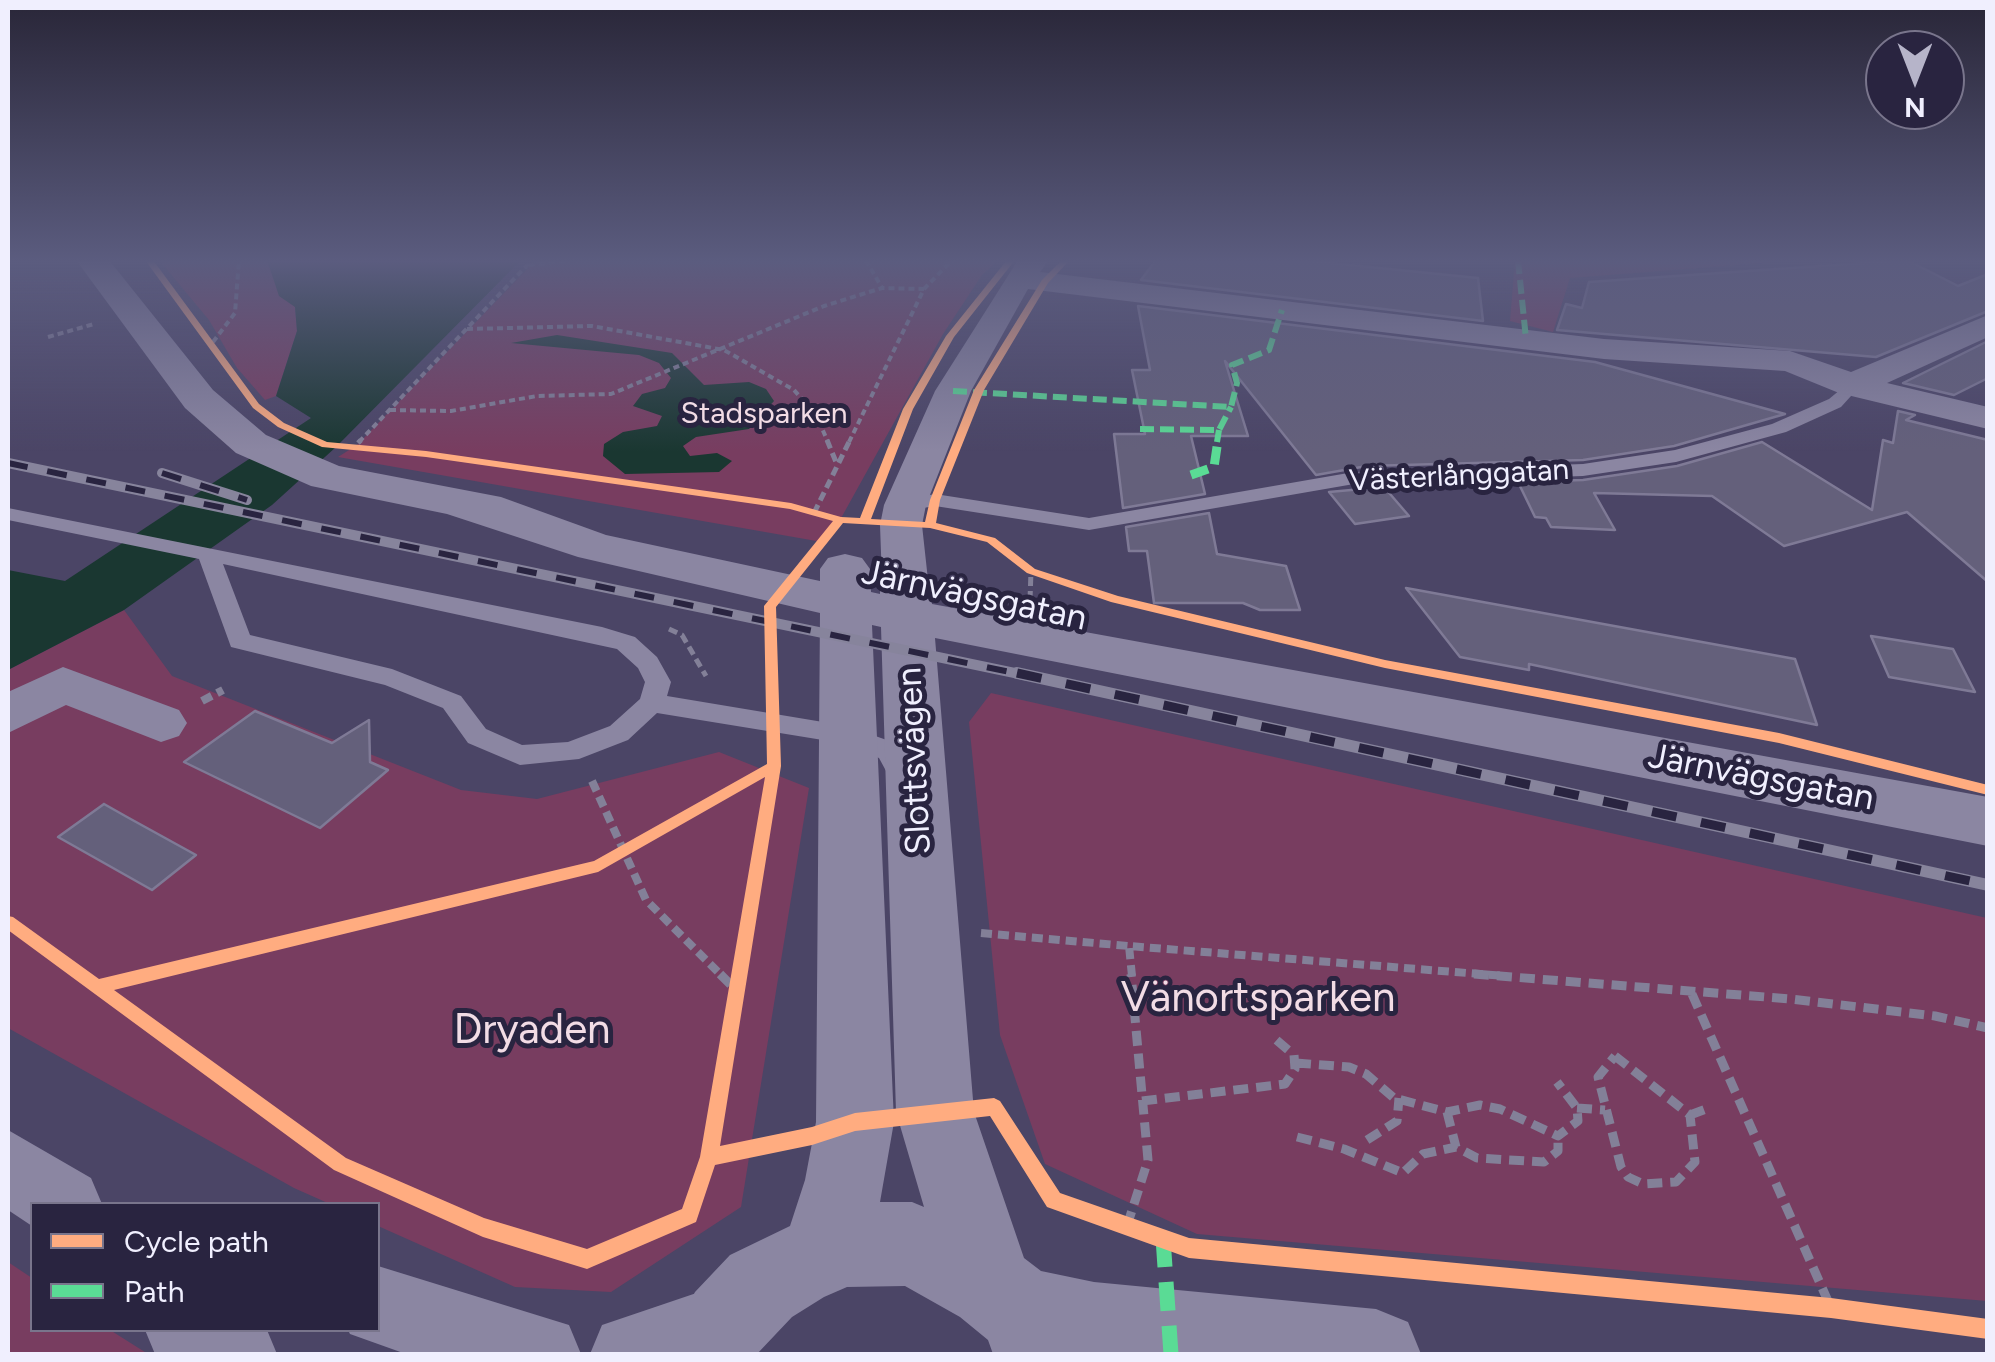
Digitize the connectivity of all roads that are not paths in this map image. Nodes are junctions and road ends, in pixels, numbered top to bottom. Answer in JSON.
{"nodes":[{"id":1,"x":141,"y":324,"type":"edge"},
{"id":2,"x":994,"y":324,"type":"edge"},
{"id":3,"x":1418,"y":324,"type":"edge"},
{"id":4,"x":1988,"y":325,"type":"edge"},
{"id":5,"x":1852,"y":385,"type":"junction"},
{"id":6,"x":1988,"y":418,"type":"edge"},
{"id":7,"x":906,"y":505,"type":"junction"},
{"id":8,"x":8,"y":514,"type":"edge"},
{"id":9,"x":208,"y":554,"type":"junction"},
{"id":10,"x":832,"y":577,"type":"junction"},
{"id":11,"x":905,"y":598,"type":"junction"},
{"id":12,"x":652,"y":703,"type":"junction"},
{"id":13,"x":8,"y":714,"type":"edge"},
{"id":14,"x":161,"y":723,"type":"dead end"},
{"id":15,"x":852,"y":738,"type":"junction"},
{"id":16,"x":916,"y":800,"type":"junction"},
{"id":17,"x":1988,"y":822,"type":"edge"},
{"id":18,"x":8,"y":1167,"type":"edge"},
{"id":19,"x":61,"y":1202,"type":"edge"},
{"id":20,"x":822,"y":1255,"type":"junction"},
{"id":21,"x":380,"y":1307,"type":"edge"},
{"id":22,"x":1017,"y":1317,"type":"edge"},
{"id":23,"x":190,"y":1332,"type":"edge"},
{"id":24,"x":717,"y":1339,"type":"edge"},
{"id":25,"x":236,"y":1354,"type":"edge"},
{"id":26,"x":540,"y":1354,"type":"edge"},
{"id":27,"x":632,"y":1354,"type":"edge"},
{"id":28,"x":1376,"y":1354,"type":"edge"}],
"edges":[{"from":1,"to":10,"type":"main road","name":"Järnvägsgatan"},
{"from":2,"to":7,"type":"street","name":"Slottsvägen"},
{"from":3,"to":5,"type":"street"},
{"from":4,"to":5,"type":"street","name":"Västerlånggatan"},
{"from":5,"to":6,"type":"street"},
{"from":5,"to":7,"type":"lane","name":"Västerlånggatan"},
{"from":7,"to":11,"type":"street","name":"Slottsvägen"},
{"from":8,"to":9,"type":"lane"},
{"from":9,"to":12,"type":"lane"},
{"from":9,"to":12,"type":"lane"},
{"from":10,"to":11,"type":"main road","name":"Järnvägsgatan"},
{"from":10,"to":15,"type":"main road","name":"Slottsvägen"},
{"from":11,"to":16,"type":"main road","name":"Slottsvägen"},
{"from":11,"to":17,"type":"main road","name":"Järnvägsgatan"},
{"from":12,"to":15,"type":"lane"},
{"from":13,"to":14,"type":"street"},
{"from":15,"to":16,"type":"lane"},
{"from":15,"to":20,"type":"main road","name":"Slottsvägen"},
{"from":16,"to":22,"type":"main road","name":"Slottsvägen"},
{"from":18,"to":19,"type":"street"},
{"from":20,"to":22,"type":"main road"},
{"from":20,"to":24,"type":"main road"},
{"from":21,"to":26,"type":"street"},
{"from":22,"to":28,"type":"main road"},
{"from":23,"to":25,"type":"street"},
{"from":24,"to":27,"type":"street"}]}
